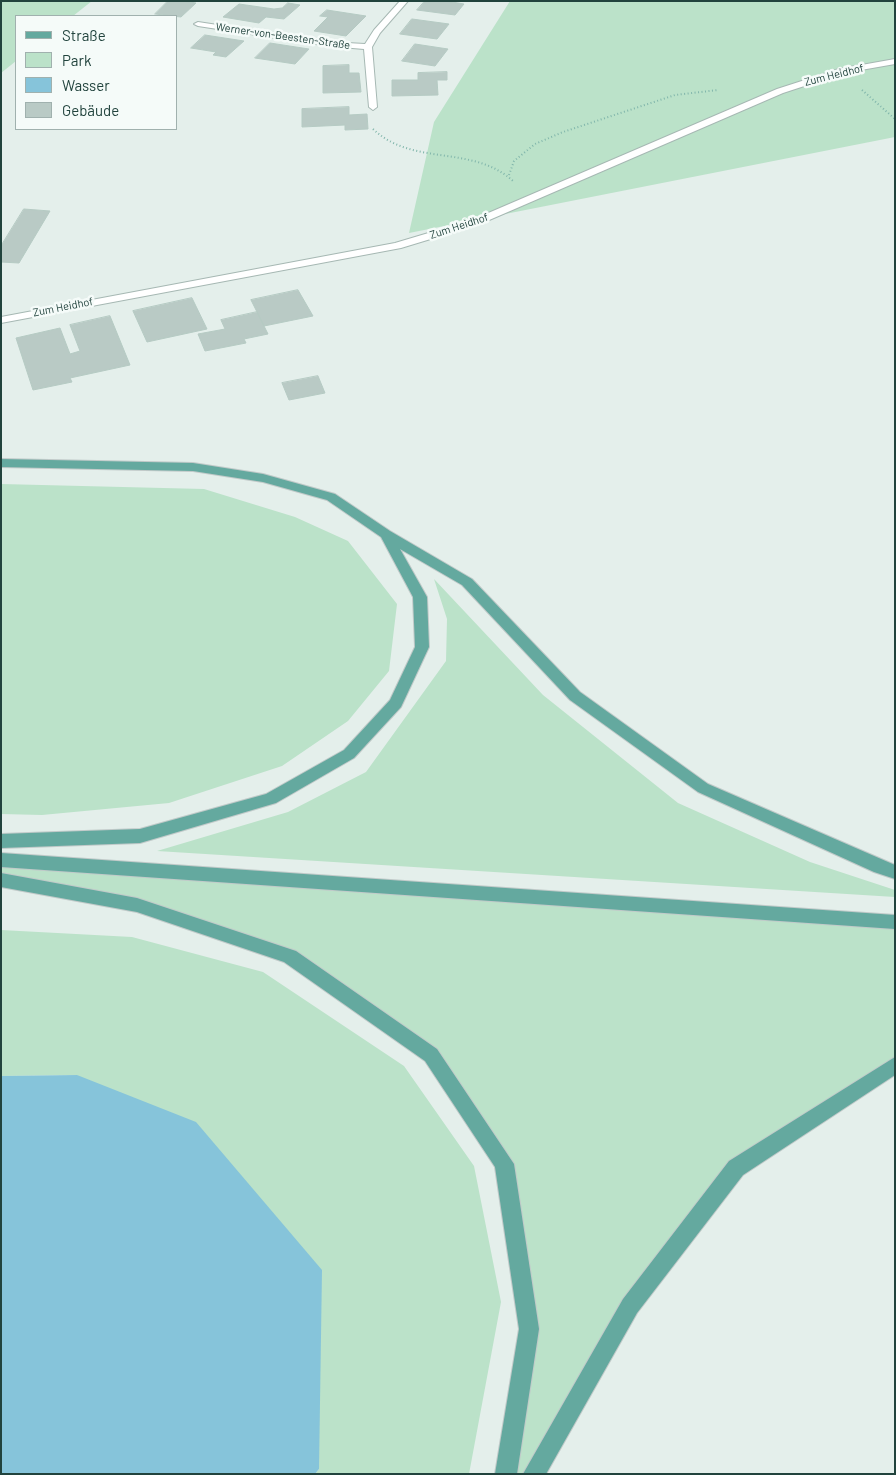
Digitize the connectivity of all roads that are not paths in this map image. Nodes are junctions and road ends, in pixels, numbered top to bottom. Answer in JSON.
{"nodes":[{"id":1,"x":404,"y":1,"type":"edge"},
{"id":2,"x":198,"y":24,"type":"dead end"},
{"id":3,"x":368,"y":47,"type":"junction"},
{"id":4,"x":895,"y":61,"type":"edge"},
{"id":5,"x":373,"y":107,"type":"road end"},
{"id":6,"x":1,"y":320,"type":"edge"},
{"id":7,"x":1,"y":463,"type":"edge"},
{"id":8,"x":385,"y":534,"type":"junction"},
{"id":9,"x":1,"y":841,"type":"edge"},
{"id":10,"x":1,"y":860,"type":"edge"},
{"id":11,"x":895,"y":872,"type":"edge"},
{"id":12,"x":1,"y":880,"type":"edge"},
{"id":13,"x":895,"y":922,"type":"edge"},
{"id":14,"x":895,"y":1065,"type":"edge"},
{"id":15,"x":506,"y":1474,"type":"edge"},
{"id":16,"x":534,"y":1474,"type":"edge"}],
"edges":[{"from":1,"to":3,"type":"street","name":"Werner-von-Beesten-Straße"},
{"from":2,"to":3,"type":"street","name":"Werner-von-Beesten-Straße"},
{"from":3,"to":5,"type":"street","name":"Werner-von-Beesten-Straße"},
{"from":4,"to":6,"type":"street","name":"Zum Heidhof"},
{"from":7,"to":8,"type":"main road"},
{"from":8,"to":9,"type":"main road"},
{"from":8,"to":11,"type":"main road"},
{"from":10,"to":13,"type":"main road"},
{"from":12,"to":15,"type":"main road"},
{"from":14,"to":16,"type":"main road"}]}
